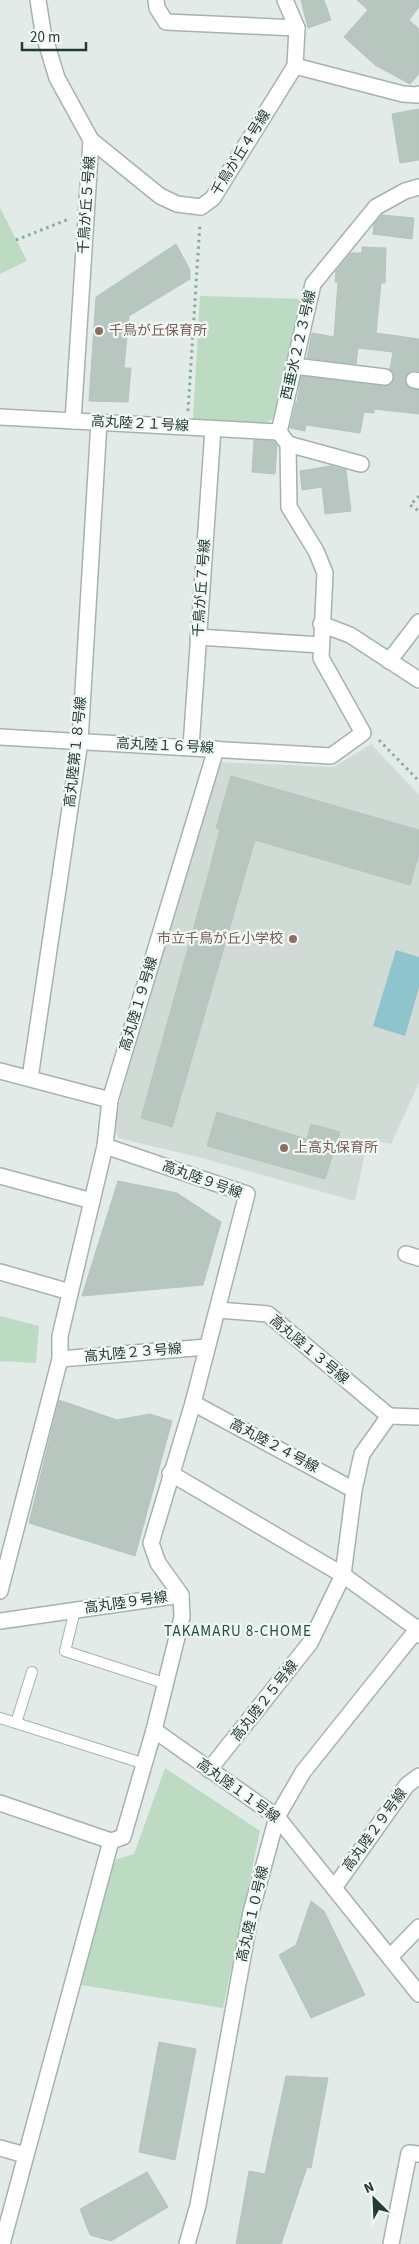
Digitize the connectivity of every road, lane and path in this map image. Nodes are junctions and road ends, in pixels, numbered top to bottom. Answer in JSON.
{"nodes":[{"id":1,"x":38,"y":0,"type":"edge"},
{"id":2,"x":156,"y":0,"type":"edge"},
{"id":3,"x":285,"y":0,"type":"edge"},
{"id":4,"x":297,"y":28,"type":"junction"},
{"id":5,"x":296,"y":66,"type":"junction"},
{"id":6,"x":419,"y":94,"type":"edge"},
{"id":7,"x":91,"y":140,"type":"junction"},
{"id":8,"x":419,"y":187,"type":"edge"},
{"id":9,"x":201,"y":207,"type":"junction"},
{"id":10,"x":86,"y":212,"type":"junction"},
{"id":11,"x":16,"y":240,"type":"dead end"},
{"id":12,"x":294,"y":366,"type":"junction"},
{"id":13,"x":385,"y":377,"type":"dead end"},
{"id":14,"x":0,"y":417,"type":"edge"},
{"id":15,"x":73,"y":421,"type":"junction"},
{"id":16,"x":99,"y":422,"type":"junction"},
{"id":17,"x":187,"y":427,"type":"junction"},
{"id":18,"x":213,"y":428,"type":"junction"},
{"id":19,"x":284,"y":438,"type":"junction"},
{"id":20,"x":361,"y":464,"type":"dead end"},
{"id":21,"x":419,"y":496,"type":"edge"},
{"id":22,"x":419,"y":511,"type":"edge"},
{"id":23,"x":419,"y":622,"type":"edge"},
{"id":24,"x":321,"y":624,"type":"junction"},
{"id":25,"x":198,"y":638,"type":"junction"},
{"id":26,"x":321,"y":645,"type":"junction"},
{"id":27,"x":389,"y":660,"type":"junction"},
{"id":28,"x":419,"y":680,"type":"edge"},
{"id":29,"x":363,"y":733,"type":"junction"},
{"id":30,"x":0,"y":737,"type":"edge"},
{"id":31,"x":80,"y":741,"type":"junction"},
{"id":32,"x":191,"y":747,"type":"junction"},
{"id":33,"x":216,"y":749,"type":"junction"},
{"id":34,"x":419,"y":781,"type":"edge"},
{"id":35,"x":0,"y":1071,"type":"edge"},
{"id":36,"x":30,"y":1078,"type":"junction"},
{"id":37,"x":110,"y":1100,"type":"junction"},
{"id":38,"x":105,"y":1146,"type":"junction"},
{"id":39,"x":0,"y":1176,"type":"edge"},
{"id":40,"x":92,"y":1201,"type":"junction"},
{"id":41,"x":0,"y":1272,"type":"edge"},
{"id":42,"x":70,"y":1292,"type":"junction"},
{"id":43,"x":218,"y":1310,"type":"junction"},
{"id":44,"x":207,"y":1347,"type":"junction"},
{"id":45,"x":60,"y":1359,"type":"junction"},
{"id":46,"x":193,"y":1403,"type":"junction"},
{"id":47,"x":389,"y":1416,"type":"junction"},
{"id":48,"x":419,"y":1416,"type":"edge"},
{"id":49,"x":170,"y":1473,"type":"junction"},
{"id":50,"x":354,"y":1490,"type":"junction"},
{"id":51,"x":343,"y":1575,"type":"junction"},
{"id":52,"x":0,"y":1591,"type":"edge"},
{"id":53,"x":181,"y":1595,"type":"junction"},
{"id":54,"x":75,"y":1610,"type":"junction"},
{"id":55,"x":0,"y":1621,"type":"edge"},
{"id":56,"x":418,"y":1630,"type":"edge"},
{"id":57,"x":32,"y":1672,"type":"dead end"},
{"id":58,"x":167,"y":1684,"type":"junction"},
{"id":59,"x":0,"y":1718,"type":"edge"},
{"id":60,"x":16,"y":1723,"type":"junction"},
{"id":61,"x":154,"y":1730,"type":"junction"},
{"id":62,"x":145,"y":1764,"type":"junction"},
{"id":63,"x":209,"y":1770,"type":"junction"},
{"id":64,"x":419,"y":1776,"type":"edge"},
{"id":65,"x":0,"y":1803,"type":"edge"},
{"id":66,"x":278,"y":1818,"type":"junction"},
{"id":67,"x":111,"y":1841,"type":"junction"},
{"id":68,"x":334,"y":1888,"type":"junction"},
{"id":69,"x":419,"y":1927,"type":"edge"},
{"id":70,"x":390,"y":1957,"type":"junction"},
{"id":71,"x":419,"y":1994,"type":"edge"},
{"id":72,"x":0,"y":2148,"type":"edge"},
{"id":73,"x":414,"y":2153,"type":"edge"},
{"id":74,"x":25,"y":2155,"type":"junction"},
{"id":75,"x":2,"y":2241,"type":"edge"},
{"id":76,"x":187,"y":2244,"type":"edge"},
{"id":77,"x":391,"y":2244,"type":"edge"}],
"edges":[{"from":1,"to":7,"type":"street","name":"千鳥が丘５号線"},
{"from":2,"to":4,"type":"street"},
{"from":3,"to":4,"type":"street"},
{"from":4,"to":5,"type":"street"},
{"from":5,"to":6,"type":"street"},
{"from":5,"to":9,"type":"street","name":"千鳥が丘４号線"},
{"from":7,"to":9,"type":"street","name":"千鳥が丘４号線"},
{"from":7,"to":10,"type":"street","name":"千鳥が丘５号線"},
{"from":8,"to":12,"type":"street","name":"西垂水２２３号線"},
{"from":9,"to":17,"type":"path"},
{"from":10,"to":11,"type":"path"},
{"from":10,"to":15,"type":"street","name":"千鳥が丘５号線"},
{"from":12,"to":13,"type":"street"},
{"from":12,"to":19,"type":"street","name":"西垂水２２３号線"},
{"from":14,"to":15,"type":"street","name":"高丸陸２１号線"},
{"from":15,"to":16,"type":"street","name":"高丸陸２１号線"},
{"from":16,"to":17,"type":"street","name":"高丸陸２１号線"},
{"from":16,"to":31,"type":"street","name":"高丸陸第１８号線"},
{"from":17,"to":18,"type":"street","name":"高丸陸２１号線"},
{"from":18,"to":19,"type":"street","name":"高丸陸２１号線"},
{"from":18,"to":25,"type":"street","name":"千鳥が丘７号線"},
{"from":19,"to":20,"type":"street","name":"高丸陸２１号線"},
{"from":19,"to":24,"type":"street","name":"西垂水２２３号線"},
{"from":21,"to":22,"type":"path"},
{"from":23,"to":27,"type":"street"},
{"from":24,"to":26,"type":"street","name":"西垂水２２３号線"},
{"from":24,"to":27,"type":"street"},
{"from":25,"to":26,"type":"street"},
{"from":25,"to":32,"type":"street","name":"千鳥が丘７号線"},
{"from":26,"to":29,"type":"street","name":"西垂水２２３号線"},
{"from":27,"to":28,"type":"street"},
{"from":29,"to":33,"type":"street","name":"高丸陸１６号線"},
{"from":29,"to":34,"type":"path"},
{"from":30,"to":31,"type":"street","name":"高丸陸１６号線"},
{"from":31,"to":32,"type":"street","name":"高丸陸１６号線"},
{"from":31,"to":36,"type":"street","name":"高丸陸第１８号線"},
{"from":32,"to":33,"type":"street","name":"高丸陸１６号線"},
{"from":33,"to":37,"type":"street","name":"高丸陸１９号線"},
{"from":35,"to":36,"type":"street"},
{"from":36,"to":37,"type":"street"},
{"from":37,"to":38,"type":"street","name":"高丸陸１９号線"},
{"from":38,"to":40,"type":"street"},
{"from":38,"to":43,"type":"street","name":"高丸陸９号線"},
{"from":39,"to":40,"type":"street"},
{"from":40,"to":42,"type":"street"},
{"from":41,"to":42,"type":"street"},
{"from":42,"to":45,"type":"street"},
{"from":43,"to":44,"type":"street","name":"高丸陸９号線"},
{"from":43,"to":47,"type":"street","name":"高丸陸１３号線"},
{"from":44,"to":45,"type":"street","name":"高丸陸２３号線"},
{"from":44,"to":46,"type":"street","name":"高丸陸９号線"},
{"from":45,"to":52,"type":"street"},
{"from":46,"to":49,"type":"street","name":"高丸陸９号線"},
{"from":46,"to":50,"type":"street","name":"高丸陸２４号線"},
{"from":47,"to":48,"type":"street"},
{"from":47,"to":50,"type":"street","name":"高丸陸２５号線"},
{"from":49,"to":51,"type":"street"},
{"from":49,"to":53,"type":"street","name":"高丸陸９号線"},
{"from":50,"to":51,"type":"street","name":"高丸陸２５号線"},
{"from":51,"to":56,"type":"street"},
{"from":51,"to":63,"type":"street","name":"高丸陸２５号線"},
{"from":53,"to":54,"type":"street","name":"高丸陸９号線"},
{"from":53,"to":58,"type":"street"},
{"from":54,"to":55,"type":"street","name":"高丸陸９号線"},
{"from":54,"to":58,"type":"lane"},
{"from":56,"to":66,"type":"street","name":"高丸陸１０号線"},
{"from":57,"to":60,"type":"lane"},
{"from":58,"to":61,"type":"street"},
{"from":59,"to":60,"type":"lane"},
{"from":60,"to":62,"type":"lane"},
{"from":61,"to":62,"type":"street"},
{"from":61,"to":63,"type":"street","name":"高丸陸１１号線"},
{"from":62,"to":67,"type":"street"},
{"from":63,"to":66,"type":"street","name":"高丸陸１１号線"},
{"from":64,"to":68,"type":"street","name":"高丸陸２９号線"},
{"from":65,"to":67,"type":"street"},
{"from":66,"to":68,"type":"street","name":"高丸陸１１号線"},
{"from":66,"to":76,"type":"street","name":"高丸陸１０号線"},
{"from":67,"to":74,"type":"street"},
{"from":68,"to":70,"type":"street","name":"高丸陸１１号線"},
{"from":69,"to":70,"type":"street"},
{"from":70,"to":71,"type":"street","name":"高丸陸１１号線"},
{"from":72,"to":74,"type":"street"},
{"from":73,"to":77,"type":"street"},
{"from":74,"to":75,"type":"street"}]}
